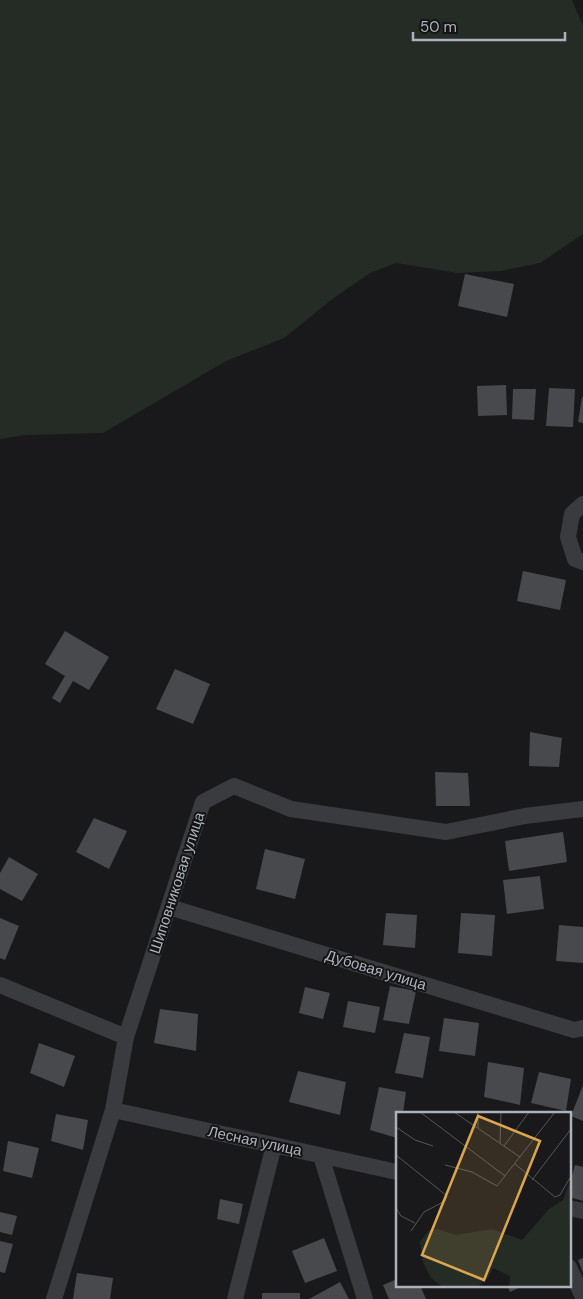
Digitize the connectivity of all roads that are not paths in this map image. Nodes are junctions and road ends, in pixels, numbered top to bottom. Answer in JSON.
{"nodes":[{"id":1,"x":583,"y":504,"type":"edge"},
{"id":2,"x":583,"y":562,"type":"edge"},
{"id":3,"x":583,"y":809,"type":"edge"},
{"id":4,"x":169,"y":907,"type":"junction"},
{"id":5,"x":0,"y":985,"type":"edge"},
{"id":6,"x":583,"y":1028,"type":"edge"},
{"id":7,"x":126,"y":1037,"type":"junction"},
{"id":8,"x":113,"y":1110,"type":"junction"},
{"id":9,"x":274,"y":1145,"type":"junction"},
{"id":10,"x":321,"y":1156,"type":"junction"},
{"id":11,"x":396,"y":1172,"type":"edge"},
{"id":12,"x":570,"y":1208,"type":"edge"},
{"id":13,"x":583,"y":1211,"type":"edge"},
{"id":14,"x":570,"y":1268,"type":"edge"},
{"id":15,"x":583,"y":1297,"type":"edge"},
{"id":16,"x":54,"y":1299,"type":"edge"},
{"id":17,"x":235,"y":1299,"type":"edge"},
{"id":18,"x":364,"y":1299,"type":"edge"}],
"edges":[{"from":1,"to":2,"type":"street"},
{"from":3,"to":4,"type":"street","name":"Шиповниковая улица"},
{"from":4,"to":6,"type":"street","name":"Дубовая улица"},
{"from":4,"to":7,"type":"street","name":"Шиповниковая улица"},
{"from":5,"to":7,"type":"street"},
{"from":7,"to":8,"type":"street","name":"Шиповниковая улица"},
{"from":8,"to":9,"type":"street","name":"Лесная улица"},
{"from":8,"to":16,"type":"street","name":"Шиповниковая улица"},
{"from":9,"to":10,"type":"street","name":"Лесная улица"},
{"from":9,"to":17,"type":"street"},
{"from":10,"to":11,"type":"street","name":"Лесная улица"},
{"from":10,"to":18,"type":"street"},
{"from":12,"to":13,"type":"street"},
{"from":14,"to":15,"type":"street"}]}
